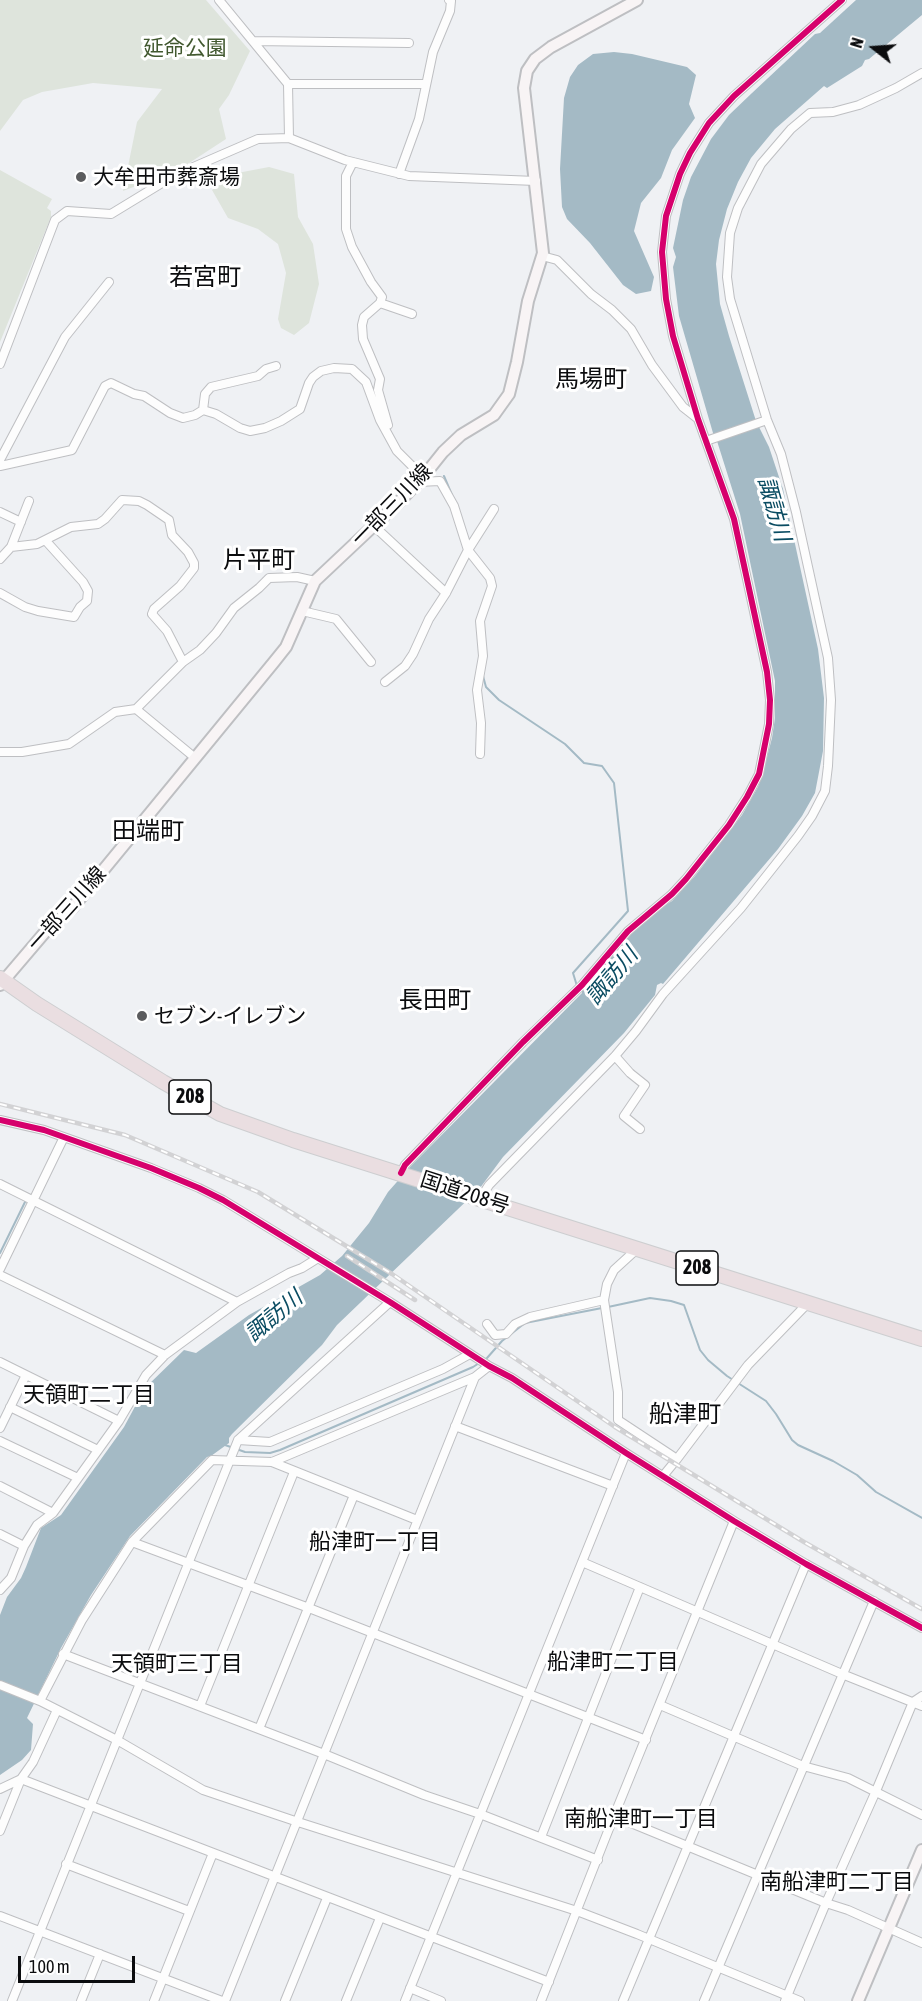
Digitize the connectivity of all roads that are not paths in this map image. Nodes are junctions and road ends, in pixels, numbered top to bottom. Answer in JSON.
{"nodes":[{"id":1,"x":219,"y":0,"type":"edge"},
{"id":2,"x":231,"y":0,"type":"edge"},
{"id":3,"x":449,"y":0,"type":"edge"},
{"id":4,"x":637,"y":0,"type":"edge"},
{"id":5,"x":842,"y":0,"type":"edge"},
{"id":6,"x":228,"y":9,"type":"junction"},
{"id":7,"x":253,"y":41,"type":"junction"},
{"id":8,"x":409,"y":43,"type":"dead end"},
{"id":9,"x":922,"y":74,"type":"edge"},
{"id":10,"x":288,"y":84,"type":"junction"},
{"id":11,"x":425,"y":84,"type":"junction"},
{"id":12,"x":289,"y":138,"type":"junction"},
{"id":13,"x":353,"y":162,"type":"junction"},
{"id":14,"x":399,"y":174,"type":"junction"},
{"id":15,"x":536,"y":181,"type":"junction"},
{"id":16,"x":542,"y":256,"type":"junction"},
{"id":17,"x":109,"y":282,"type":"dead end"},
{"id":18,"x":380,"y":303,"type":"junction"},
{"id":19,"x":412,"y":314,"type":"dead end"},
{"id":20,"x":0,"y":364,"type":"edge"},
{"id":21,"x":276,"y":366,"type":"dead end"},
{"id":22,"x":203,"y":410,"type":"junction"},
{"id":23,"x":698,"y":419,"type":"junction"},
{"id":24,"x":767,"y":420,"type":"junction"},
{"id":25,"x":706,"y":441,"type":"junction"},
{"id":26,"x":392,"y":443,"type":"junction"},
{"id":27,"x":0,"y":460,"type":"edge"},
{"id":28,"x":0,"y":466,"type":"edge"},
{"id":29,"x":421,"y":480,"type":"junction"},
{"id":30,"x":28,"y":501,"type":"dead end"},
{"id":31,"x":494,"y":509,"type":"dead end"},
{"id":32,"x":0,"y":512,"type":"edge"},
{"id":33,"x":21,"y":522,"type":"junction"},
{"id":34,"x":374,"y":526,"type":"junction"},
{"id":35,"x":46,"y":541,"type":"junction"},
{"id":36,"x":11,"y":547,"type":"junction"},
{"id":37,"x":468,"y":550,"type":"junction"},
{"id":38,"x":0,"y":559,"type":"edge"},
{"id":39,"x":315,"y":581,"type":"junction"},
{"id":40,"x":0,"y":593,"type":"edge"},
{"id":41,"x":446,"y":593,"type":"junction"},
{"id":42,"x":302,"y":612,"type":"junction"},
{"id":43,"x":183,"y":662,"type":"junction"},
{"id":44,"x":371,"y":662,"type":"dead end"},
{"id":45,"x":385,"y":682,"type":"dead end"},
{"id":46,"x":136,"y":709,"type":"junction"},
{"id":47,"x":0,"y":752,"type":"edge"},
{"id":48,"x":480,"y":754,"type":"dead end"},
{"id":49,"x":195,"y":757,"type":"junction"},
{"id":50,"x":1,"y":981,"type":"edge"},
{"id":51,"x":615,"y":1056,"type":"junction"},
{"id":52,"x":0,"y":1120,"type":"edge"},
{"id":53,"x":640,"y":1129,"type":"dead end"},
{"id":54,"x":64,"y":1137,"type":"junction"},
{"id":55,"x":404,"y":1174,"type":"junction"},
{"id":56,"x":0,"y":1184,"type":"edge"},
{"id":57,"x":476,"y":1197,"type":"junction"},
{"id":58,"x":34,"y":1200,"type":"junction"},
{"id":59,"x":637,"y":1249,"type":"junction"},
{"id":60,"x":318,"y":1258,"type":"junction"},
{"id":61,"x":0,"y":1269,"type":"edge"},
{"id":62,"x":0,"y":1275,"type":"edge"},
{"id":63,"x":604,"y":1300,"type":"junction"},
{"id":64,"x":237,"y":1302,"type":"junction"},
{"id":65,"x":390,"y":1302,"type":"junction"},
{"id":66,"x":808,"y":1303,"type":"junction"},
{"id":67,"x":487,"y":1324,"type":"dead end"},
{"id":68,"x":922,"y":1339,"type":"edge"},
{"id":69,"x":470,"y":1353,"type":"junction"},
{"id":70,"x":165,"y":1355,"type":"junction"},
{"id":71,"x":0,"y":1362,"type":"edge"},
{"id":72,"x":489,"y":1366,"type":"junction"},
{"id":73,"x":26,"y":1375,"type":"junction"},
{"id":74,"x":475,"y":1377,"type":"junction"},
{"id":75,"x":10,"y":1407,"type":"junction"},
{"id":76,"x":118,"y":1421,"type":"junction"},
{"id":77,"x":455,"y":1426,"type":"junction"},
{"id":78,"x":0,"y":1428,"type":"edge"},
{"id":79,"x":238,"y":1440,"type":"junction"},
{"id":80,"x":0,"y":1441,"type":"edge"},
{"id":81,"x":98,"y":1450,"type":"junction"},
{"id":82,"x":626,"y":1454,"type":"junction"},
{"id":83,"x":677,"y":1459,"type":"junction"},
{"id":84,"x":229,"y":1461,"type":"junction"},
{"id":85,"x":272,"y":1462,"type":"junction"},
{"id":86,"x":294,"y":1472,"type":"junction"},
{"id":87,"x":663,"y":1476,"type":"junction"},
{"id":88,"x":78,"y":1478,"type":"junction"},
{"id":89,"x":0,"y":1486,"type":"edge"},
{"id":90,"x":613,"y":1486,"type":"junction"},
{"id":91,"x":354,"y":1495,"type":"junction"},
{"id":92,"x":53,"y":1513,"type":"junction"},
{"id":93,"x":417,"y":1520,"type":"junction"},
{"id":94,"x":734,"y":1521,"type":"junction"},
{"id":95,"x":0,"y":1534,"type":"edge"},
{"id":96,"x":132,"y":1542,"type":"junction"},
{"id":97,"x":24,"y":1546,"type":"junction"},
{"id":98,"x":582,"y":1562,"type":"junction"},
{"id":99,"x":189,"y":1563,"type":"junction"},
{"id":100,"x":806,"y":1564,"type":"junction"},
{"id":101,"x":0,"y":1575,"type":"edge"},
{"id":102,"x":9,"y":1580,"type":"junction"},
{"id":103,"x":248,"y":1585,"type":"junction"},
{"id":104,"x":640,"y":1587,"type":"junction"},
{"id":105,"x":0,"y":1590,"type":"edge"},
{"id":106,"x":874,"y":1601,"type":"junction"},
{"id":107,"x":309,"y":1608,"type":"junction"},
{"id":108,"x":698,"y":1612,"type":"junction"},
{"id":109,"x":922,"y":1628,"type":"edge"},
{"id":110,"x":371,"y":1633,"type":"junction"},
{"id":111,"x":772,"y":1643,"type":"junction"},
{"id":112,"x":63,"y":1654,"type":"junction"},
{"id":113,"x":842,"y":1674,"type":"junction"},
{"id":114,"x":139,"y":1683,"type":"junction"},
{"id":115,"x":0,"y":1685,"type":"edge"},
{"id":116,"x":529,"y":1693,"type":"junction"},
{"id":117,"x":922,"y":1696,"type":"edge"},
{"id":118,"x":39,"y":1700,"type":"junction"},
{"id":119,"x":913,"y":1702,"type":"junction"},
{"id":120,"x":660,"y":1705,"type":"junction"},
{"id":121,"x":200,"y":1706,"type":"junction"},
{"id":122,"x":922,"y":1706,"type":"edge"},
{"id":123,"x":57,"y":1710,"type":"junction"},
{"id":124,"x":589,"y":1716,"type":"junction"},
{"id":125,"x":260,"y":1730,"type":"junction"},
{"id":126,"x":734,"y":1736,"type":"junction"},
{"id":127,"x":117,"y":1740,"type":"junction"},
{"id":128,"x":646,"y":1740,"type":"junction"},
{"id":129,"x":324,"y":1754,"type":"junction"},
{"id":130,"x":803,"y":1766,"type":"junction"},
{"id":131,"x":21,"y":1779,"type":"junction"},
{"id":132,"x":0,"y":1789,"type":"edge"},
{"id":133,"x":876,"y":1791,"type":"junction"},
{"id":134,"x":89,"y":1807,"type":"junction"},
{"id":135,"x":480,"y":1814,"type":"junction"},
{"id":136,"x":922,"y":1815,"type":"edge"},
{"id":137,"x":614,"y":1816,"type":"junction"},
{"id":138,"x":298,"y":1822,"type":"junction"},
{"id":139,"x":0,"y":1831,"type":"edge"},
{"id":140,"x":541,"y":1838,"type":"junction"},
{"id":141,"x":688,"y":1846,"type":"junction"},
{"id":142,"x":922,"y":1850,"type":"edge"},
{"id":143,"x":213,"y":1853,"type":"junction"},
{"id":144,"x":598,"y":1860,"type":"junction"},
{"id":145,"x":66,"y":1864,"type":"junction"},
{"id":146,"x":456,"y":1873,"type":"junction"},
{"id":147,"x":758,"y":1875,"type":"junction"},
{"id":148,"x":276,"y":1876,"type":"junction"},
{"id":149,"x":327,"y":1898,"type":"junction"},
{"id":150,"x":826,"y":1904,"type":"junction"},
{"id":151,"x":189,"y":1911,"type":"junction"},
{"id":152,"x":577,"y":1911,"type":"junction"},
{"id":153,"x":0,"y":1916,"type":"edge"},
{"id":154,"x":380,"y":1918,"type":"junction"},
{"id":155,"x":888,"y":1929,"type":"junction"},
{"id":156,"x":40,"y":1930,"type":"junction"},
{"id":157,"x":431,"y":1938,"type":"junction"},
{"id":158,"x":650,"y":1940,"type":"junction"},
{"id":159,"x":922,"y":1943,"type":"edge"},
{"id":160,"x":100,"y":1954,"type":"junction"},
{"id":161,"x":717,"y":1968,"type":"junction"},
{"id":162,"x":163,"y":1978,"type":"junction"},
{"id":163,"x":549,"y":1982,"type":"junction"},
{"id":164,"x":410,"y":1988,"type":"junction"},
{"id":165,"x":786,"y":1998,"type":"edge"},
{"id":166,"x":12,"y":2001,"type":"edge"},
{"id":167,"x":81,"y":2001,"type":"edge"},
{"id":168,"x":154,"y":2001,"type":"edge"},
{"id":169,"x":224,"y":2001,"type":"edge"},
{"id":170,"x":285,"y":2001,"type":"edge"},
{"id":171,"x":345,"y":2001,"type":"edge"},
{"id":172,"x":405,"y":2001,"type":"edge"},
{"id":173,"x":441,"y":2001,"type":"edge"},
{"id":174,"x":542,"y":2001,"type":"edge"},
{"id":175,"x":623,"y":2001,"type":"edge"},
{"id":176,"x":704,"y":2001,"type":"edge"},
{"id":177,"x":800,"y":2001,"type":"edge"},
{"id":178,"x":858,"y":2001,"type":"edge"}],
"edges":[{"from":1,"to":6,"type":"street"},
{"from":2,"to":6,"type":"street"},
{"from":3,"to":11,"type":"street"},
{"from":4,"to":15,"type":"main road","name":"一部三川線"},
{"from":5,"to":23,"type":"street"},
{"from":6,"to":7,"type":"street"},
{"from":7,"to":8,"type":"street"},
{"from":7,"to":10,"type":"street"},
{"from":9,"to":24,"type":"street"},
{"from":10,"to":11,"type":"street"},
{"from":10,"to":12,"type":"street"},
{"from":11,"to":14,"type":"street"},
{"from":12,"to":13,"type":"street"},
{"from":12,"to":20,"type":"street"},
{"from":13,"to":14,"type":"street"},
{"from":13,"to":18,"type":"street"},
{"from":14,"to":15,"type":"street"},
{"from":15,"to":16,"type":"main road","name":"一部三川線"},
{"from":16,"to":23,"type":"street"},
{"from":16,"to":29,"type":"main road","name":"一部三川線"},
{"from":17,"to":27,"type":"street"},
{"from":18,"to":19,"type":"street"},
{"from":18,"to":26,"type":"street"},
{"from":21,"to":22,"type":"street"},
{"from":22,"to":26,"type":"street"},
{"from":22,"to":28,"type":"street"},
{"from":23,"to":25,"type":"street"},
{"from":24,"to":25,"type":"street"},
{"from":24,"to":51,"type":"street"},
{"from":25,"to":55,"type":"street"},
{"from":26,"to":29,"type":"street"},
{"from":29,"to":34,"type":"main road","name":"一部三川線"},
{"from":29,"to":37,"type":"street"},
{"from":30,"to":33,"type":"street"},
{"from":31,"to":37,"type":"street"},
{"from":32,"to":33,"type":"street"},
{"from":33,"to":36,"type":"street"},
{"from":34,"to":39,"type":"main road","name":"一部三川線"},
{"from":34,"to":41,"type":"street"},
{"from":35,"to":36,"type":"street"},
{"from":35,"to":40,"type":"street"},
{"from":35,"to":43,"type":"street"},
{"from":36,"to":38,"type":"street"},
{"from":37,"to":41,"type":"street"},
{"from":37,"to":48,"type":"street"},
{"from":39,"to":42,"type":"main road","name":"一部三川線"},
{"from":39,"to":43,"type":"street"},
{"from":41,"to":45,"type":"street"},
{"from":42,"to":44,"type":"street"},
{"from":42,"to":49,"type":"main road","name":"一部三川線"},
{"from":43,"to":46,"type":"street"},
{"from":46,"to":47,"type":"street"},
{"from":46,"to":49,"type":"street"},
{"from":49,"to":50,"type":"main road","name":"一部三川線"},
{"from":50,"to":55,"type":"highway","name":"国道208号","number":"208"},
{"from":51,"to":53,"type":"street"},
{"from":51,"to":57,"type":"street"},
{"from":52,"to":54,"type":"street"},
{"from":54,"to":58,"type":"street"},
{"from":54,"to":60,"type":"street"},
{"from":55,"to":57,"type":"highway","name":"国道208号","number":"208"},
{"from":56,"to":58,"type":"street"},
{"from":57,"to":59,"type":"highway","name":"国道208号","number":"208"},
{"from":58,"to":61,"type":"street"},
{"from":58,"to":64,"type":"street"},
{"from":59,"to":63,"type":"street"},
{"from":59,"to":66,"type":"highway","name":"国道208号","number":"208"},
{"from":60,"to":64,"type":"street"},
{"from":60,"to":65,"type":"street"},
{"from":62,"to":70,"type":"street"},
{"from":63,"to":67,"type":"street"},
{"from":63,"to":83,"type":"street"},
{"from":64,"to":70,"type":"street"},
{"from":65,"to":69,"type":"street"},
{"from":65,"to":79,"type":"street"},
{"from":66,"to":68,"type":"highway","name":"国道208号","number":"208"},
{"from":66,"to":83,"type":"street"},
{"from":69,"to":72,"type":"street"},
{"from":69,"to":79,"type":"street"},
{"from":70,"to":76,"type":"street"},
{"from":71,"to":73,"type":"street"},
{"from":72,"to":74,"type":"street"},
{"from":72,"to":82,"type":"street"},
{"from":73,"to":75,"type":"street"},
{"from":73,"to":76,"type":"street"},
{"from":74,"to":77,"type":"street"},
{"from":74,"to":85,"type":"street"},
{"from":75,"to":78,"type":"street"},
{"from":75,"to":81,"type":"street"},
{"from":76,"to":81,"type":"street"},
{"from":77,"to":90,"type":"street"},
{"from":77,"to":93,"type":"street"},
{"from":79,"to":84,"type":"street"},
{"from":80,"to":88,"type":"street"},
{"from":81,"to":88,"type":"street"},
{"from":82,"to":87,"type":"street"},
{"from":82,"to":90,"type":"street"},
{"from":83,"to":87,"type":"street"},
{"from":84,"to":85,"type":"street"},
{"from":84,"to":96,"type":"street"},
{"from":84,"to":99,"type":"street"},
{"from":85,"to":86,"type":"street"},
{"from":86,"to":91,"type":"street"},
{"from":86,"to":103,"type":"street"},
{"from":87,"to":94,"type":"street"},
{"from":88,"to":92,"type":"street"},
{"from":89,"to":92,"type":"street"},
{"from":90,"to":98,"type":"street"},
{"from":91,"to":93,"type":"street"},
{"from":91,"to":107,"type":"street"},
{"from":92,"to":97,"type":"street"},
{"from":93,"to":110,"type":"street"},
{"from":94,"to":100,"type":"street"},
{"from":94,"to":108,"type":"street"},
{"from":95,"to":97,"type":"street"},
{"from":96,"to":99,"type":"street"},
{"from":96,"to":112,"type":"street"},
{"from":97,"to":102,"type":"street"},
{"from":98,"to":104,"type":"street"},
{"from":98,"to":116,"type":"street"},
{"from":99,"to":103,"type":"street"},
{"from":99,"to":114,"type":"street"},
{"from":100,"to":106,"type":"street"},
{"from":100,"to":111,"type":"street"},
{"from":101,"to":102,"type":"street"},
{"from":102,"to":105,"type":"street"},
{"from":103,"to":107,"type":"street"},
{"from":103,"to":121,"type":"street"},
{"from":104,"to":108,"type":"street"},
{"from":104,"to":124,"type":"street"},
{"from":106,"to":109,"type":"street"},
{"from":106,"to":113,"type":"street"},
{"from":107,"to":110,"type":"street"},
{"from":107,"to":125,"type":"street"},
{"from":108,"to":111,"type":"street"},
{"from":108,"to":120,"type":"street"},
{"from":110,"to":116,"type":"street"},
{"from":110,"to":129,"type":"street"},
{"from":111,"to":113,"type":"street"},
{"from":111,"to":126,"type":"street"},
{"from":112,"to":114,"type":"street"},
{"from":112,"to":118,"type":"street"},
{"from":113,"to":119,"type":"street"},
{"from":113,"to":130,"type":"street"},
{"from":114,"to":121,"type":"street"},
{"from":114,"to":127,"type":"street"},
{"from":115,"to":118,"type":"street"},
{"from":116,"to":124,"type":"street"},
{"from":116,"to":135,"type":"street"},
{"from":117,"to":119,"type":"street"},
{"from":118,"to":123,"type":"street"},
{"from":119,"to":122,"type":"street"},
{"from":119,"to":133,"type":"street"},
{"from":120,"to":126,"type":"street"},
{"from":120,"to":128,"type":"street"},
{"from":121,"to":125,"type":"street"},
{"from":123,"to":127,"type":"street"},
{"from":123,"to":131,"type":"street"},
{"from":124,"to":128,"type":"street"},
{"from":124,"to":140,"type":"street"},
{"from":125,"to":129,"type":"street"},
{"from":126,"to":130,"type":"street"},
{"from":126,"to":141,"type":"street"},
{"from":127,"to":134,"type":"street"},
{"from":127,"to":138,"type":"street"},
{"from":128,"to":137,"type":"street"},
{"from":129,"to":135,"type":"street"},
{"from":129,"to":138,"type":"street"},
{"from":130,"to":133,"type":"street"},
{"from":130,"to":147,"type":"street"},
{"from":131,"to":132,"type":"street"},
{"from":131,"to":134,"type":"street"},
{"from":131,"to":139,"type":"street"},
{"from":133,"to":136,"type":"street"},
{"from":133,"to":150,"type":"street"},
{"from":134,"to":143,"type":"street"},
{"from":134,"to":145,"type":"street"},
{"from":135,"to":140,"type":"street"},
{"from":135,"to":146,"type":"street"},
{"from":137,"to":141,"type":"street"},
{"from":137,"to":144,"type":"street"},
{"from":138,"to":146,"type":"street"},
{"from":138,"to":148,"type":"street"},
{"from":140,"to":144,"type":"street"},
{"from":141,"to":147,"type":"street"},
{"from":141,"to":158,"type":"street"},
{"from":142,"to":155,"type":"main road"},
{"from":143,"to":148,"type":"street"},
{"from":143,"to":151,"type":"street"},
{"from":144,"to":152,"type":"street"},
{"from":145,"to":151,"type":"street"},
{"from":145,"to":156,"type":"street"},
{"from":146,"to":152,"type":"street"},
{"from":146,"to":157,"type":"street"},
{"from":147,"to":150,"type":"street"},
{"from":147,"to":161,"type":"street"},
{"from":148,"to":149,"type":"street"},
{"from":148,"to":169,"type":"street"},
{"from":149,"to":154,"type":"street"},
{"from":149,"to":170,"type":"street"},
{"from":150,"to":155,"type":"street"},
{"from":150,"to":165,"type":"street"},
{"from":151,"to":162,"type":"street"},
{"from":152,"to":158,"type":"street"},
{"from":152,"to":163,"type":"street"},
{"from":153,"to":156,"type":"street"},
{"from":154,"to":157,"type":"street"},
{"from":154,"to":171,"type":"street"},
{"from":155,"to":159,"type":"street"},
{"from":155,"to":178,"type":"main road"},
{"from":156,"to":160,"type":"street"},
{"from":156,"to":166,"type":"street"},
{"from":157,"to":163,"type":"street"},
{"from":157,"to":164,"type":"street"},
{"from":158,"to":161,"type":"street"},
{"from":158,"to":175,"type":"street"},
{"from":160,"to":162,"type":"street"},
{"from":160,"to":167,"type":"street"},
{"from":161,"to":165,"type":"street"},
{"from":161,"to":176,"type":"street"},
{"from":162,"to":168,"type":"street"},
{"from":162,"to":169,"type":"street"},
{"from":163,"to":174,"type":"street"},
{"from":164,"to":172,"type":"street"},
{"from":164,"to":173,"type":"street"},
{"from":165,"to":177,"type":"street"}]}
